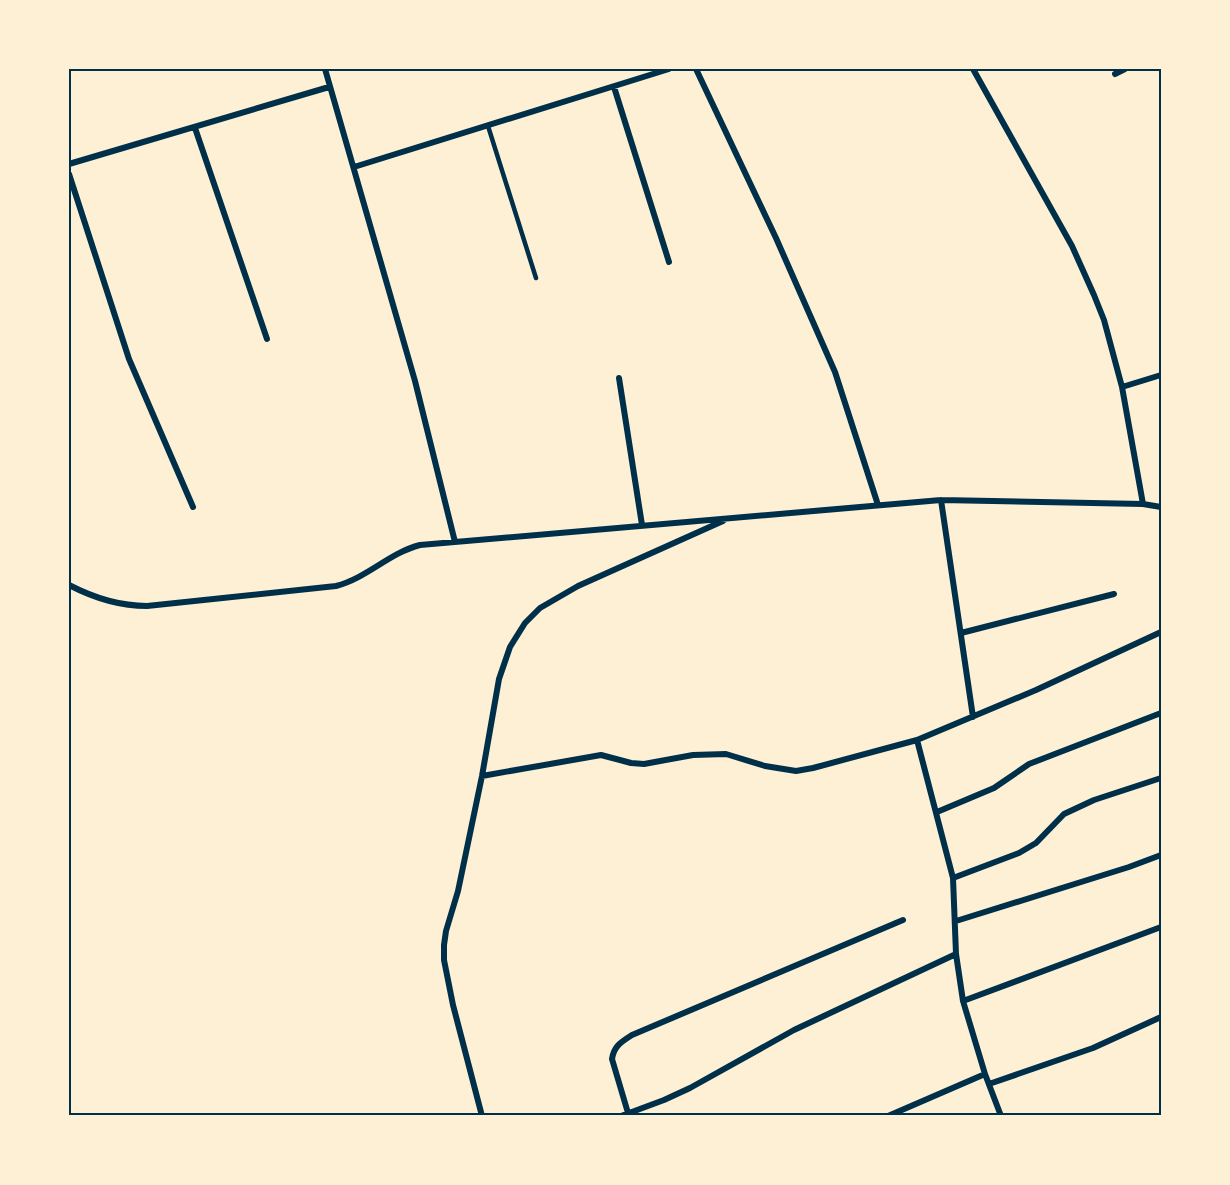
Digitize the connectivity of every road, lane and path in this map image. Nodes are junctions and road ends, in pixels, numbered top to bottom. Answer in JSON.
{"nodes":[{"id":1,"x":325,"y":69,"type":"edge"},
{"id":2,"x":669,"y":69,"type":"edge"},
{"id":3,"x":696,"y":69,"type":"edge"},
{"id":4,"x":973,"y":69,"type":"edge"},
{"id":5,"x":1125,"y":69,"type":"edge"},
{"id":6,"x":1115,"y":74,"type":"dead end"},
{"id":7,"x":329,"y":87,"type":"junction"},
{"id":8,"x":614,"y":87,"type":"junction"},
{"id":9,"x":488,"y":126,"type":"junction"},
{"id":10,"x":195,"y":128,"type":"junction"},
{"id":11,"x":69,"y":164,"type":"edge"},
{"id":12,"x":354,"y":167,"type":"junction"},
{"id":13,"x":69,"y":174,"type":"edge"},
{"id":14,"x":669,"y":262,"type":"dead end"},
{"id":15,"x":536,"y":278,"type":"dead end"},
{"id":16,"x":267,"y":339,"type":"dead end"},
{"id":17,"x":1161,"y":375,"type":"edge"},
{"id":18,"x":619,"y":378,"type":"dead end"},
{"id":19,"x":1122,"y":387,"type":"junction"},
{"id":20,"x":940,"y":500,"type":"junction"},
{"id":21,"x":1143,"y":504,"type":"junction"},
{"id":22,"x":878,"y":505,"type":"junction"},
{"id":23,"x":192,"y":507,"type":"dead end"},
{"id":24,"x":1161,"y":507,"type":"edge"},
{"id":25,"x":729,"y":518,"type":"junction"},
{"id":26,"x":642,"y":525,"type":"junction"},
{"id":27,"x":455,"y":542,"type":"junction"},
{"id":28,"x":69,"y":585,"type":"edge"},
{"id":29,"x":1114,"y":594,"type":"dead end"},
{"id":30,"x":1161,"y":632,"type":"edge"},
{"id":31,"x":961,"y":633,"type":"junction"},
{"id":32,"x":1161,"y":713,"type":"edge"},
{"id":33,"x":974,"y":717,"type":"junction"},
{"id":34,"x":918,"y":740,"type":"junction"},
{"id":35,"x":482,"y":776,"type":"junction"},
{"id":36,"x":1161,"y":778,"type":"edge"},
{"id":37,"x":937,"y":812,"type":"junction"},
{"id":38,"x":1161,"y":855,"type":"edge"},
{"id":39,"x":953,"y":878,"type":"junction"},
{"id":40,"x":903,"y":920,"type":"dead end"},
{"id":41,"x":956,"y":921,"type":"junction"},
{"id":42,"x":1161,"y":927,"type":"edge"},
{"id":43,"x":956,"y":954,"type":"junction"},
{"id":44,"x":963,"y":1001,"type":"junction"},
{"id":45,"x":1161,"y":1017,"type":"edge"},
{"id":46,"x":985,"y":1074,"type":"junction"},
{"id":47,"x":988,"y":1084,"type":"junction"},
{"id":48,"x":624,"y":1115,"type":"edge"},
{"id":49,"x":482,"y":1116,"type":"edge"},
{"id":50,"x":888,"y":1116,"type":"edge"},
{"id":51,"x":1001,"y":1116,"type":"edge"}],
"edges":[{"from":1,"to":7,"type":"street"},
{"from":2,"to":8,"type":"street"},
{"from":3,"to":22,"type":"street"},
{"from":4,"to":19,"type":"street"},
{"from":5,"to":6,"type":"street"},
{"from":7,"to":10,"type":"street"},
{"from":7,"to":12,"type":"street"},
{"from":8,"to":9,"type":"street"},
{"from":8,"to":14,"type":"street"},
{"from":9,"to":12,"type":"street"},
{"from":9,"to":15,"type":"lane"},
{"from":10,"to":11,"type":"street"},
{"from":10,"to":16,"type":"street"},
{"from":12,"to":27,"type":"street"},
{"from":13,"to":23,"type":"street"},
{"from":17,"to":19,"type":"street"},
{"from":18,"to":26,"type":"street"},
{"from":19,"to":21,"type":"street"},
{"from":20,"to":21,"type":"street"},
{"from":20,"to":22,"type":"street"},
{"from":20,"to":31,"type":"street"},
{"from":21,"to":24,"type":"street"},
{"from":22,"to":25,"type":"street"},
{"from":25,"to":26,"type":"street"},
{"from":25,"to":35,"type":"street"},
{"from":26,"to":27,"type":"street"},
{"from":27,"to":28,"type":"street"},
{"from":29,"to":31,"type":"street"},
{"from":30,"to":33,"type":"street"},
{"from":31,"to":33,"type":"street"},
{"from":32,"to":37,"type":"street"},
{"from":33,"to":34,"type":"street"},
{"from":34,"to":35,"type":"street"},
{"from":34,"to":37,"type":"street"},
{"from":35,"to":49,"type":"street"},
{"from":36,"to":39,"type":"street"},
{"from":37,"to":39,"type":"street"},
{"from":38,"to":41,"type":"street"},
{"from":39,"to":41,"type":"street"},
{"from":40,"to":48,"type":"street"},
{"from":41,"to":43,"type":"street"},
{"from":42,"to":44,"type":"street"},
{"from":43,"to":44,"type":"street"},
{"from":43,"to":48,"type":"street"},
{"from":44,"to":46,"type":"street"},
{"from":45,"to":47,"type":"street"},
{"from":46,"to":47,"type":"street"},
{"from":46,"to":50,"type":"street"},
{"from":47,"to":51,"type":"street"}]}
